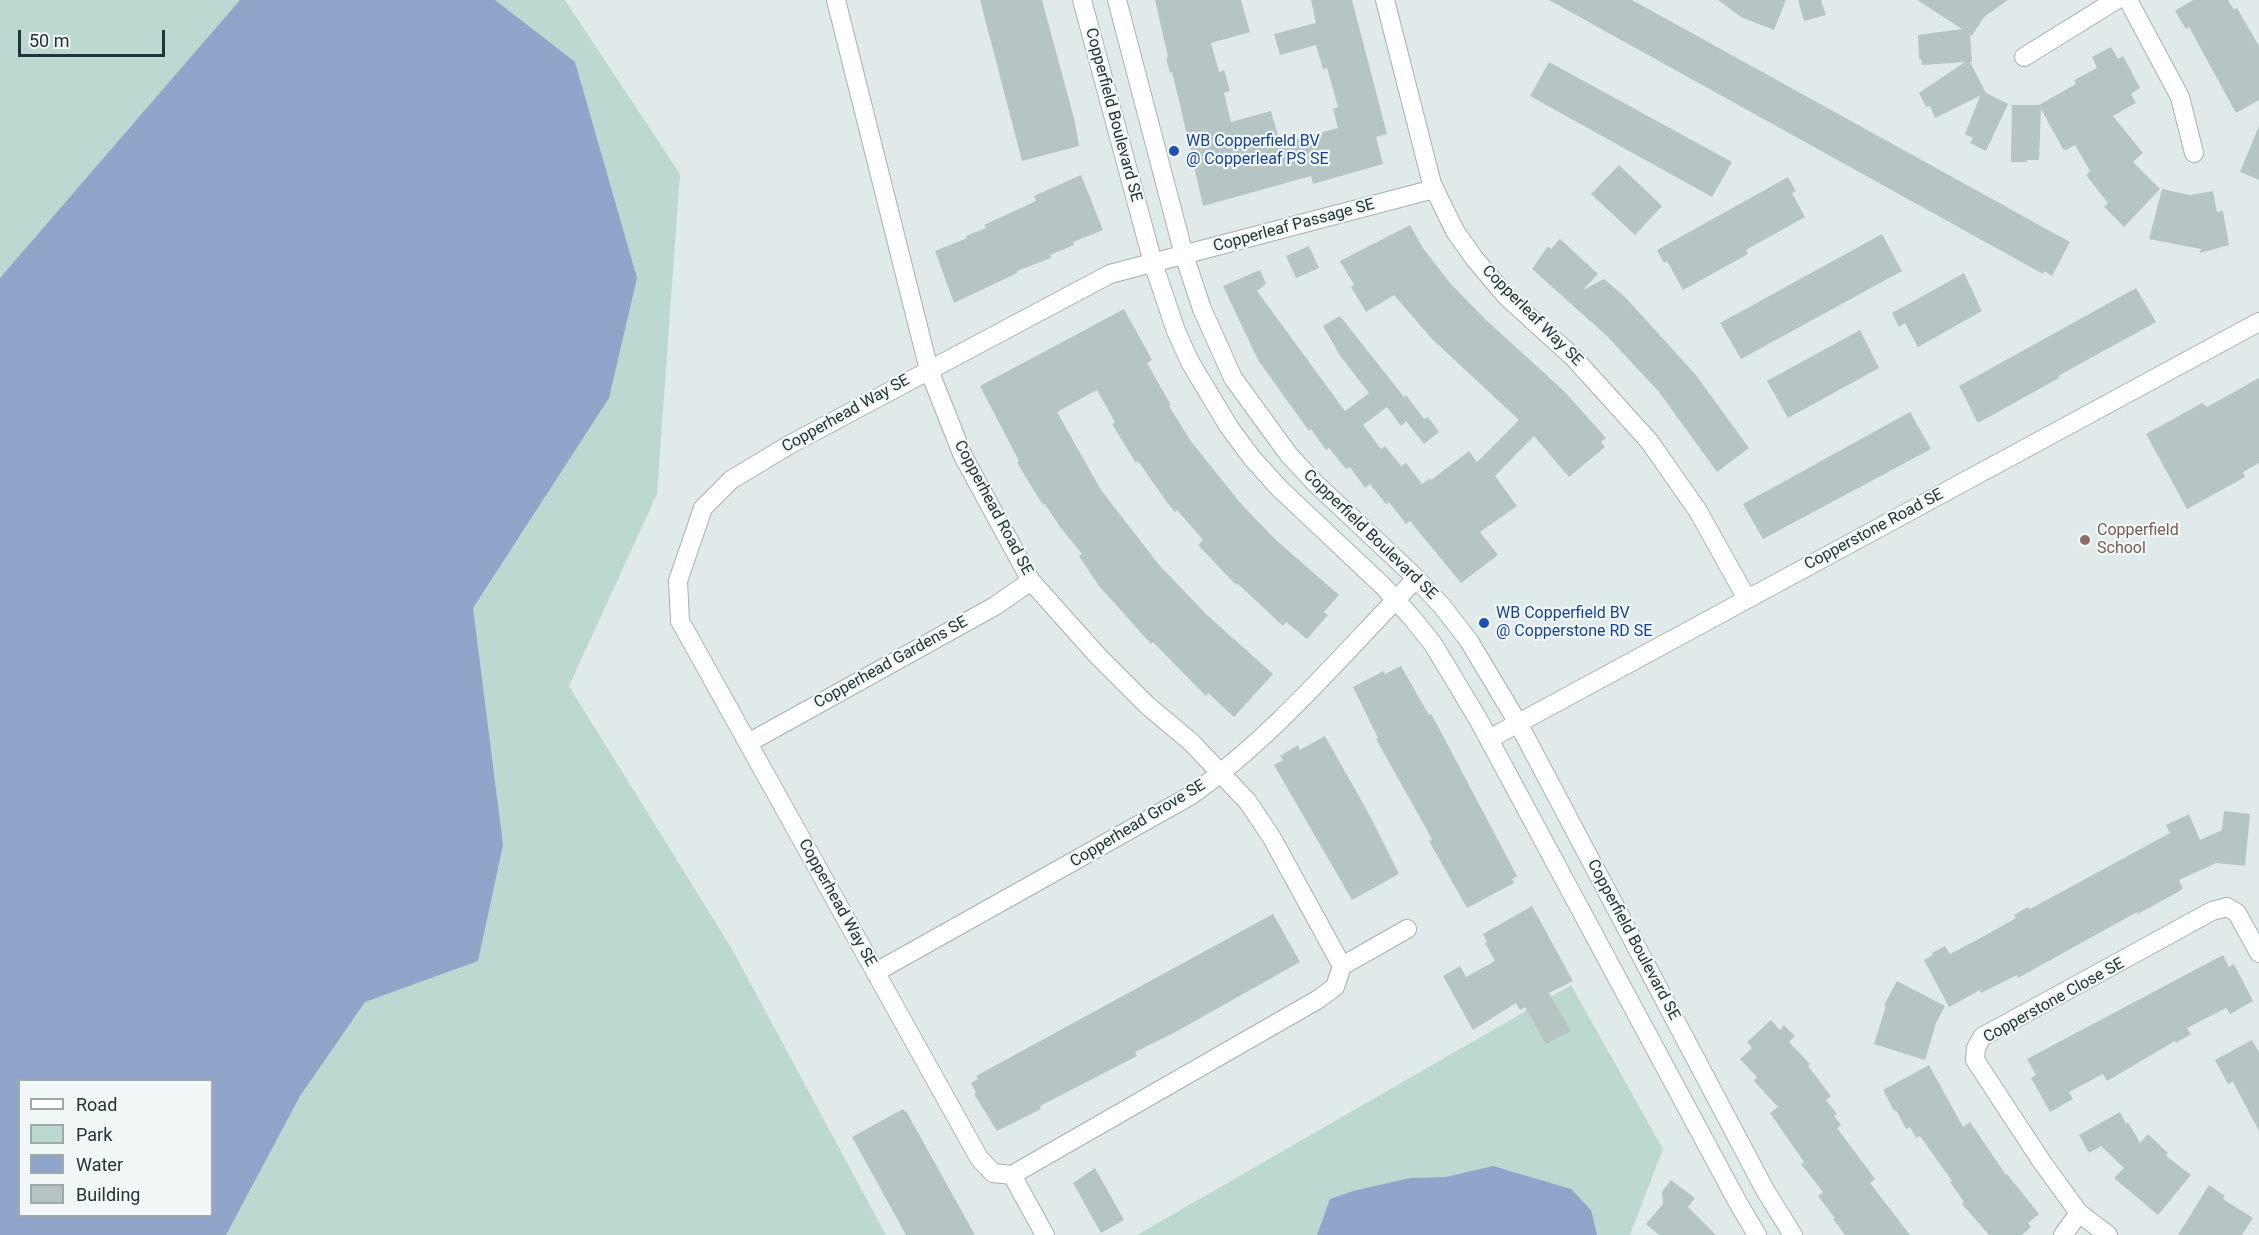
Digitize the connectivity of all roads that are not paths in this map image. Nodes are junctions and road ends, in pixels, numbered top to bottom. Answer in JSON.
{"nodes":[{"id":1,"x":836,"y":0,"type":"edge"},
{"id":2,"x":1082,"y":0,"type":"edge"},
{"id":3,"x":1117,"y":0,"type":"edge"},
{"id":4,"x":1385,"y":0,"type":"edge"},
{"id":5,"x":2116,"y":0,"type":"edge"},
{"id":6,"x":2128,"y":0,"type":"edge"},
{"id":7,"x":2024,"y":57,"type":"dead end"},
{"id":8,"x":2194,"y":153,"type":"dead end"},
{"id":9,"x":1434,"y":189,"type":"junction"},
{"id":10,"x":1184,"y":255,"type":"junction"},
{"id":11,"x":1153,"y":263,"type":"junction"},
{"id":12,"x":2259,"y":322,"type":"edge"},
{"id":13,"x":928,"y":370,"type":"junction"},
{"id":14,"x":1416,"y":579,"type":"junction"},
{"id":15,"x":1031,"y":581,"type":"junction"},
{"id":16,"x":1396,"y":599,"type":"junction"},
{"id":17,"x":1747,"y":599,"type":"junction"},
{"id":18,"x":1518,"y":723,"type":"junction"},
{"id":19,"x":1489,"y":739,"type":"junction"},
{"id":20,"x":748,"y":743,"type":"junction"},
{"id":21,"x":1221,"y":775,"type":"junction"},
{"id":22,"x":1407,"y":929,"type":"dead end"},
{"id":23,"x":2259,"y":953,"type":"edge"},
{"id":24,"x":1342,"y":966,"type":"junction"},
{"id":25,"x":876,"y":972,"type":"junction"},
{"id":26,"x":1012,"y":1175,"type":"junction"},
{"id":27,"x":2079,"y":1214,"type":"junction"},
{"id":28,"x":2104,"y":1234,"type":"edge"},
{"id":29,"x":1045,"y":1235,"type":"edge"},
{"id":30,"x":1757,"y":1235,"type":"edge"},
{"id":31,"x":1793,"y":1235,"type":"edge"},
{"id":32,"x":2063,"y":1235,"type":"edge"}],
"edges":[{"from":1,"to":13,"type":"street","name":"Copperhead Road SE"},
{"from":2,"to":11,"type":"street","name":"Copperfield Boulevard SE"},
{"from":3,"to":10,"type":"street","name":"Copperfield Boulevard SE"},
{"from":4,"to":9,"type":"street","name":"Copperleaf Way SE"},
{"from":5,"to":7,"type":"street"},
{"from":6,"to":8,"type":"street"},
{"from":9,"to":10,"type":"street","name":"Copperleaf Passage SE"},
{"from":9,"to":17,"type":"street","name":"Copperleaf Way SE"},
{"from":10,"to":11,"type":"street","name":"Copperleaf Passage SE"},
{"from":10,"to":14,"type":"street","name":"Copperfield Boulevard SE"},
{"from":11,"to":13,"type":"street","name":"Copperhead Way SE"},
{"from":11,"to":16,"type":"street","name":"Copperfield Boulevard SE"},
{"from":12,"to":17,"type":"street","name":"Copperstone Road SE"},
{"from":13,"to":15,"type":"street","name":"Copperhead Road SE"},
{"from":13,"to":20,"type":"street","name":"Copperhead Way SE"},
{"from":14,"to":16,"type":"street","name":"Copperhead Grove SE"},
{"from":14,"to":18,"type":"street","name":"Copperfield Boulevard SE"},
{"from":15,"to":20,"type":"street","name":"Copperhead Gardens SE"},
{"from":15,"to":21,"type":"street","name":"Copperhead Road SE"},
{"from":16,"to":19,"type":"street","name":"Copperfield Boulevard SE"},
{"from":16,"to":21,"type":"street","name":"Copperhead Grove SE"},
{"from":17,"to":18,"type":"street","name":"Copperstone Road SE"},
{"from":18,"to":19,"type":"street","name":"Copperstone Road SE"},
{"from":18,"to":31,"type":"street","name":"Copperfield Boulevard SE"},
{"from":19,"to":30,"type":"street","name":"Copperfield Boulevard SE"},
{"from":20,"to":25,"type":"street","name":"Copperhead Way SE"},
{"from":21,"to":24,"type":"street"},
{"from":21,"to":25,"type":"street","name":"Copperhead Grove SE"},
{"from":22,"to":24,"type":"street"},
{"from":23,"to":27,"type":"street","name":"Copperstone Close SE"},
{"from":24,"to":26,"type":"street"},
{"from":25,"to":26,"type":"street","name":"Copperhead Way SE"},
{"from":26,"to":29,"type":"street"},
{"from":27,"to":28,"type":"street","name":"Copperstone Close SE"},
{"from":27,"to":32,"type":"street"}]}
